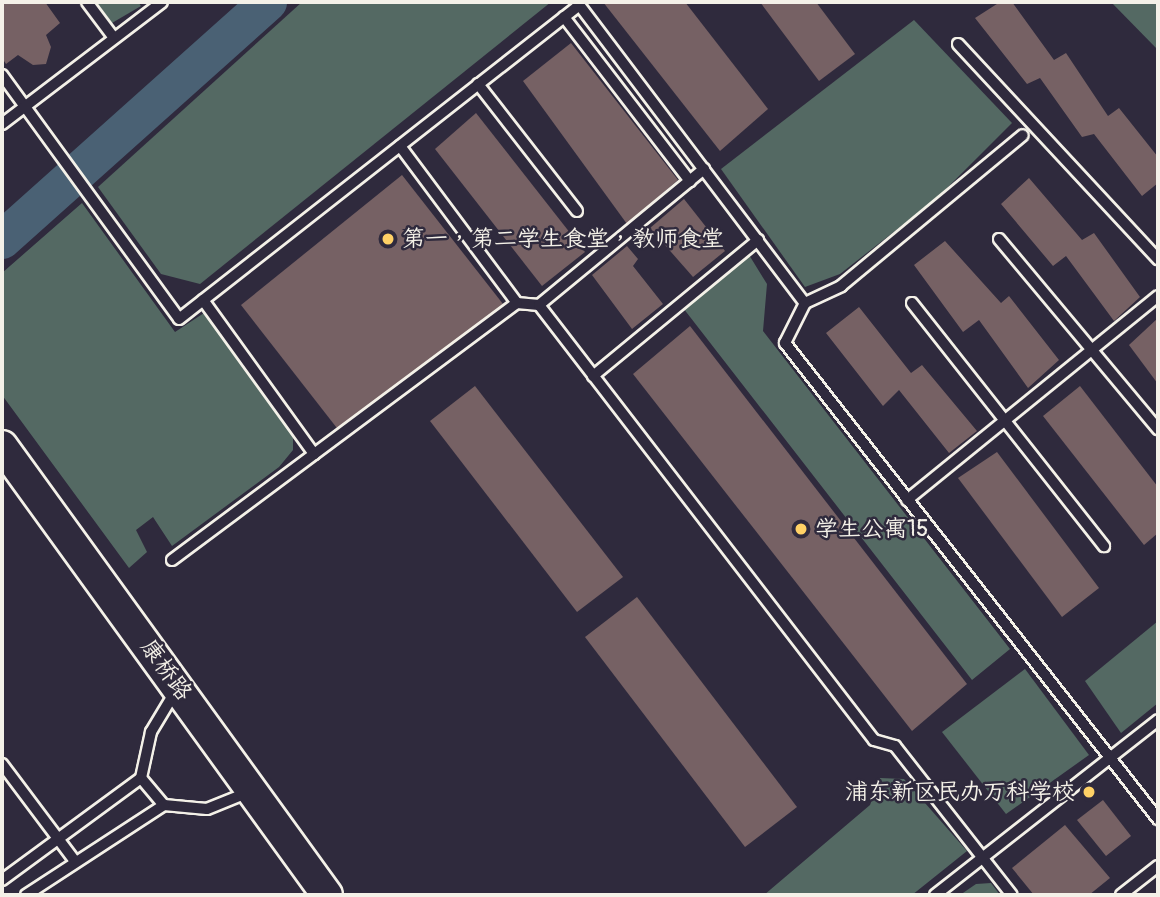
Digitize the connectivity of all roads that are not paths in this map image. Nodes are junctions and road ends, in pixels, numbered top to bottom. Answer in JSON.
{"nodes":[{"id":1,"x":87,"y":2,"type":"edge"},
{"id":2,"x":162,"y":2,"type":"edge"},
{"id":3,"x":577,"y":4,"type":"edge"},
{"id":4,"x":565,"y":17,"type":"junction"},
{"id":5,"x":114,"y":38,"type":"junction"},
{"id":6,"x":958,"y":44,"type":"dead end"},
{"id":7,"x":2,"y":75,"type":"edge"},
{"id":8,"x":478,"y":84,"type":"junction"},
{"id":9,"x":25,"y":106,"type":"junction"},
{"id":10,"x":2,"y":124,"type":"edge"},
{"id":11,"x":1023,"y":135,"type":"dead end"},
{"id":12,"x":400,"y":146,"type":"junction"},
{"id":13,"x":705,"y":169,"type":"junction"},
{"id":14,"x":690,"y":181,"type":"junction"},
{"id":15,"x":577,"y":211,"type":"dead end"},
{"id":16,"x":999,"y":239,"type":"dead end"},
{"id":17,"x":758,"y":240,"type":"junction"},
{"id":18,"x":1158,"y":259,"type":"edge"},
{"id":19,"x":1158,"y":296,"type":"edge"},
{"id":20,"x":203,"y":300,"type":"junction"},
{"id":21,"x":517,"y":303,"type":"junction"},
{"id":22,"x":805,"y":303,"type":"junction"},
{"id":23,"x":912,"y":303,"type":"dead end"},
{"id":24,"x":539,"y":305,"type":"junction"},
{"id":25,"x":1094,"y":348,"type":"junction"},
{"id":26,"x":593,"y":376,"type":"junction"},
{"id":27,"x":1007,"y":419,"type":"junction"},
{"id":28,"x":1158,"y":429,"type":"edge"},
{"id":29,"x":2,"y":446,"type":"edge"},
{"id":30,"x":314,"y":454,"type":"junction"},
{"id":31,"x":908,"y":500,"type":"junction"},
{"id":32,"x":1104,"y":546,"type":"dead end"},
{"id":33,"x":172,"y":560,"type":"dead end"},
{"id":34,"x":178,"y":687,"type":"junction"},
{"id":35,"x":1158,"y":720,"type":"edge"},
{"id":36,"x":1109,"y":758,"type":"junction"},
{"id":37,"x":2,"y":764,"type":"edge"},
{"id":38,"x":141,"y":778,"type":"junction"},
{"id":39,"x":255,"y":790,"type":"junction"},
{"id":40,"x":164,"y":806,"type":"junction"},
{"id":41,"x":1158,"y":819,"type":"edge"},
{"id":42,"x":59,"y":839,"type":"junction"},
{"id":43,"x":983,"y":858,"type":"junction"},
{"id":44,"x":74,"y":860,"type":"junction"},
{"id":45,"x":1158,"y":866,"type":"edge"},
{"id":46,"x":2,"y":880,"type":"edge"},
{"id":47,"x":26,"y":895,"type":"edge"},
{"id":48,"x":327,"y":895,"type":"edge"},
{"id":49,"x":935,"y":895,"type":"edge"},
{"id":50,"x":1012,"y":895,"type":"edge"},
{"id":51,"x":1121,"y":895,"type":"edge"}],
"edges":[{"from":1,"to":5,"type":"lane"},
{"from":2,"to":5,"type":"lane"},
{"from":3,"to":4,"type":"lane"},
{"from":3,"to":13,"type":"lane"},
{"from":4,"to":8,"type":"lane"},
{"from":4,"to":14,"type":"lane"},
{"from":5,"to":9,"type":"lane"},
{"from":6,"to":18,"type":"lane"},
{"from":7,"to":9,"type":"lane"},
{"from":8,"to":12,"type":"lane"},
{"from":8,"to":15,"type":"lane"},
{"from":9,"to":10,"type":"lane"},
{"from":9,"to":20,"type":"lane"},
{"from":11,"to":22,"type":"lane"},
{"from":12,"to":20,"type":"lane"},
{"from":12,"to":21,"type":"lane"},
{"from":13,"to":14,"type":"lane"},
{"from":13,"to":17,"type":"lane"},
{"from":14,"to":24,"type":"lane"},
{"from":16,"to":25,"type":"lane"},
{"from":17,"to":22,"type":"lane"},
{"from":17,"to":26,"type":"lane"},
{"from":19,"to":25,"type":"lane"},
{"from":20,"to":30,"type":"lane"},
{"from":21,"to":24,"type":"lane"},
{"from":21,"to":30,"type":"lane"},
{"from":22,"to":31,"type":"lane"},
{"from":23,"to":27,"type":"lane"},
{"from":24,"to":26,"type":"lane"},
{"from":25,"to":27,"type":"lane"},
{"from":25,"to":28,"type":"lane"},
{"from":26,"to":43,"type":"lane"},
{"from":27,"to":31,"type":"lane"},
{"from":27,"to":32,"type":"lane"},
{"from":29,"to":34,"type":"main road","name":"康桥路"},
{"from":30,"to":33,"type":"lane"},
{"from":31,"to":36,"type":"lane"},
{"from":34,"to":38,"type":"lane"},
{"from":34,"to":39,"type":"main road","name":"康桥路"},
{"from":35,"to":36,"type":"lane"},
{"from":36,"to":41,"type":"lane"},
{"from":36,"to":43,"type":"lane"},
{"from":37,"to":42,"type":"lane"},
{"from":38,"to":40,"type":"lane"},
{"from":38,"to":42,"type":"lane"},
{"from":39,"to":40,"type":"lane"},
{"from":39,"to":48,"type":"main road","name":"康桥路"},
{"from":40,"to":44,"type":"lane"},
{"from":42,"to":44,"type":"lane"},
{"from":42,"to":46,"type":"lane"},
{"from":43,"to":49,"type":"lane"},
{"from":43,"to":50,"type":"lane"},
{"from":44,"to":47,"type":"lane"},
{"from":45,"to":51,"type":"lane"}]}
